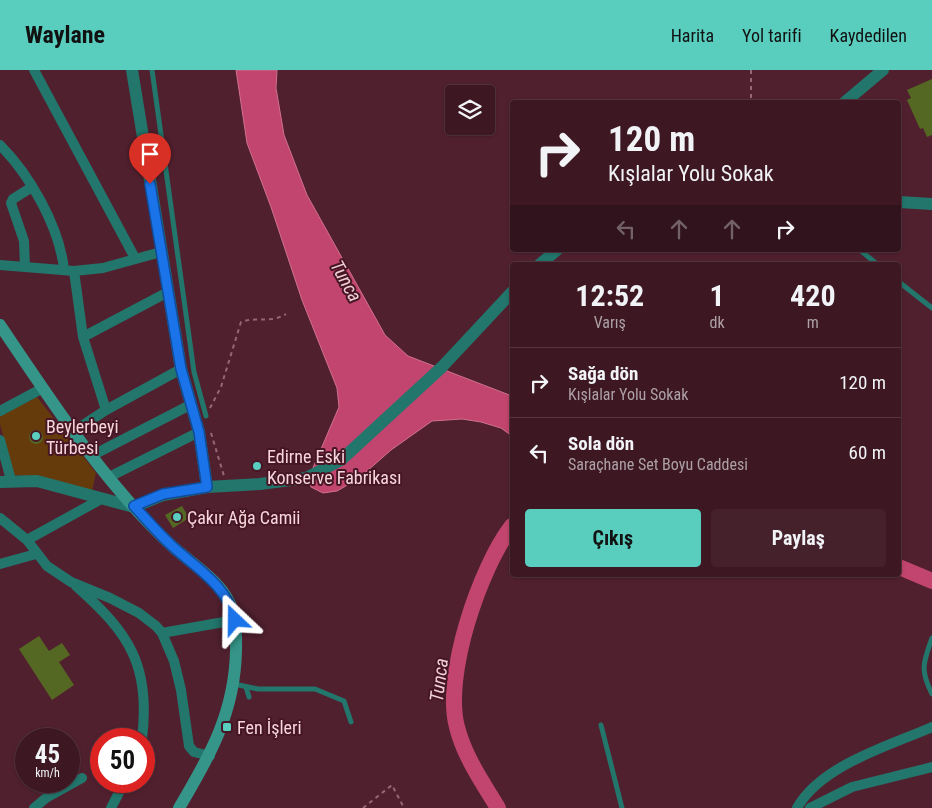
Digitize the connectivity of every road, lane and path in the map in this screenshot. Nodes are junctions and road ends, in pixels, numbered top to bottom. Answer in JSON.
{"nodes":[{"id":1,"x":34,"y":70,"type":"edge"},
{"id":2,"x":132,"y":70,"type":"edge"},
{"id":3,"x":152,"y":70,"type":"edge"},
{"id":4,"x":751,"y":70,"type":"edge"},
{"id":5,"x":883,"y":70,"type":"edge"},
{"id":6,"x":751,"y":100,"type":"edge"},
{"id":7,"x":847,"y":100,"type":"edge"},
{"id":8,"x":0,"y":145,"type":"edge"},
{"id":9,"x":32,"y":187,"type":"junction"},
{"id":10,"x":901,"y":202,"type":"edge"},
{"id":11,"x":932,"y":204,"type":"edge"},
{"id":12,"x":161,"y":252,"type":"junction"},
{"id":13,"x":555,"y":252,"type":"edge"},
{"id":14,"x":862,"y":252,"type":"edge"},
{"id":15,"x":135,"y":258,"type":"junction"},
{"id":16,"x":543,"y":262,"type":"edge"},
{"id":17,"x":874,"y":262,"type":"edge"},
{"id":18,"x":0,"y":265,"type":"edge"},
{"id":19,"x":25,"y":267,"type":"junction"},
{"id":20,"x":69,"y":270,"type":"junction"},
{"id":21,"x":901,"y":284,"type":"edge"},
{"id":22,"x":168,"y":292,"type":"junction"},
{"id":23,"x":510,"y":294,"type":"edge"},
{"id":24,"x":932,"y":308,"type":"edge"},
{"id":25,"x":286,"y":314,"type":"dead end"},
{"id":26,"x":0,"y":326,"type":"edge"},
{"id":27,"x":83,"y":337,"type":"junction"},
{"id":28,"x":181,"y":369,"type":"junction"},
{"id":29,"x":43,"y":388,"type":"junction"},
{"id":30,"x":192,"y":404,"type":"junction"},
{"id":31,"x":106,"y":410,"type":"junction"},
{"id":32,"x":0,"y":411,"type":"edge"},
{"id":33,"x":206,"y":416,"type":"joint"},
{"id":34,"x":74,"y":431,"type":"junction"},
{"id":35,"x":205,"y":432,"type":"junction"},
{"id":36,"x":0,"y":440,"type":"edge"},
{"id":37,"x":93,"y":454,"type":"junction"},
{"id":38,"x":109,"y":477,"type":"junction"},
{"id":39,"x":6,"y":481,"type":"edge"},
{"id":40,"x":227,"y":486,"type":"junction"},
{"id":41,"x":207,"y":487,"type":"junction"},
{"id":42,"x":103,"y":498,"type":"junction"},
{"id":43,"x":134,"y":506,"type":"junction"},
{"id":44,"x":0,"y":518,"type":"edge"},
{"id":45,"x":27,"y":540,"type":"junction"},
{"id":46,"x":36,"y":554,"type":"junction"},
{"id":47,"x":0,"y":564,"type":"edge"},
{"id":48,"x":71,"y":582,"type":"junction"},
{"id":49,"x":235,"y":620,"type":"junction"},
{"id":50,"x":162,"y":633,"type":"junction"},
{"id":51,"x":932,"y":638,"type":"edge"},
{"id":52,"x":233,"y":684,"type":"junction"},
{"id":53,"x":246,"y":687,"type":"junction"},
{"id":54,"x":932,"y":694,"type":"edge"},
{"id":55,"x":249,"y":698,"type":"dead end"},
{"id":56,"x":351,"y":722,"type":"dead end"},
{"id":57,"x":601,"y":725,"type":"dead end"},
{"id":58,"x":932,"y":727,"type":"edge"},
{"id":59,"x":143,"y":728,"type":"edge"},
{"id":60,"x":210,"y":756,"type":"junction"},
{"id":61,"x":932,"y":767,"type":"edge"},
{"id":62,"x":82,"y":778,"type":"dead end"},
{"id":63,"x":119,"y":793,"type":"edge"},
{"id":64,"x":814,"y":807,"type":"edge"},
{"id":65,"x":34,"y":808,"type":"edge"},
{"id":66,"x":111,"y":808,"type":"edge"},
{"id":67,"x":179,"y":808,"type":"edge"},
{"id":68,"x":363,"y":808,"type":"edge"},
{"id":69,"x":404,"y":808,"type":"edge"},
{"id":70,"x":622,"y":808,"type":"edge"},
{"id":71,"x":797,"y":808,"type":"edge"}],
"edges":[{"from":1,"to":15,"type":"street"},
{"from":2,"to":12,"type":"street"},
{"from":3,"to":33,"type":"lane"},
{"from":4,"to":6,"type":"path"},
{"from":5,"to":7,"type":"street"},
{"from":8,"to":9,"type":"street"},
{"from":9,"to":19,"type":"street"},
{"from":9,"to":20,"type":"street"},
{"from":10,"to":11,"type":"street"},
{"from":12,"to":15,"type":"street"},
{"from":12,"to":22,"type":"street"},
{"from":13,"to":16,"type":"street"},
{"from":14,"to":17,"type":"lane"},
{"from":15,"to":20,"type":"street"},
{"from":18,"to":19,"type":"street"},
{"from":19,"to":20,"type":"street"},
{"from":20,"to":27,"type":"street"},
{"from":21,"to":24,"type":"lane"},
{"from":22,"to":27,"type":"street"},
{"from":22,"to":28,"type":"street"},
{"from":23,"to":40,"type":"street"},
{"from":25,"to":33,"type":"path"},
{"from":26,"to":29,"type":"main road"},
{"from":27,"to":31,"type":"street"},
{"from":28,"to":30,"type":"street"},
{"from":28,"to":31,"type":"street"},
{"from":29,"to":32,"type":"street"},
{"from":29,"to":34,"type":"main road"},
{"from":30,"to":35,"type":"street"},
{"from":30,"to":37,"type":"street"},
{"from":31,"to":34,"type":"street"},
{"from":34,"to":37,"type":"main road"},
{"from":35,"to":38,"type":"street"},
{"from":35,"to":40,"type":"path"},
{"from":35,"to":41,"type":"street"},
{"from":36,"to":39,"type":"street"},
{"from":37,"to":38,"type":"main road"},
{"from":38,"to":43,"type":"main road"},
{"from":39,"to":42,"type":"street"},
{"from":40,"to":41,"type":"street"},
{"from":41,"to":43,"type":"street"},
{"from":42,"to":43,"type":"street"},
{"from":42,"to":45,"type":"street"},
{"from":43,"to":49,"type":"main road"},
{"from":44,"to":45,"type":"street"},
{"from":45,"to":46,"type":"street"},
{"from":46,"to":47,"type":"street"},
{"from":46,"to":48,"type":"street"},
{"from":48,"to":50,"type":"street"},
{"from":48,"to":59,"type":"street"},
{"from":49,"to":50,"type":"street"},
{"from":49,"to":52,"type":"main road"},
{"from":50,"to":60,"type":"street"},
{"from":51,"to":54,"type":"lane"},
{"from":52,"to":53,"type":"lane"},
{"from":52,"to":60,"type":"main road"},
{"from":53,"to":55,"type":"lane"},
{"from":53,"to":56,"type":"lane"},
{"from":57,"to":70,"type":"lane"},
{"from":58,"to":71,"type":"street"},
{"from":60,"to":67,"type":"main road"},
{"from":61,"to":64,"type":"street"},
{"from":62,"to":65,"type":"street"},
{"from":63,"to":66,"type":"street"},
{"from":68,"to":69,"type":"path"}]}
